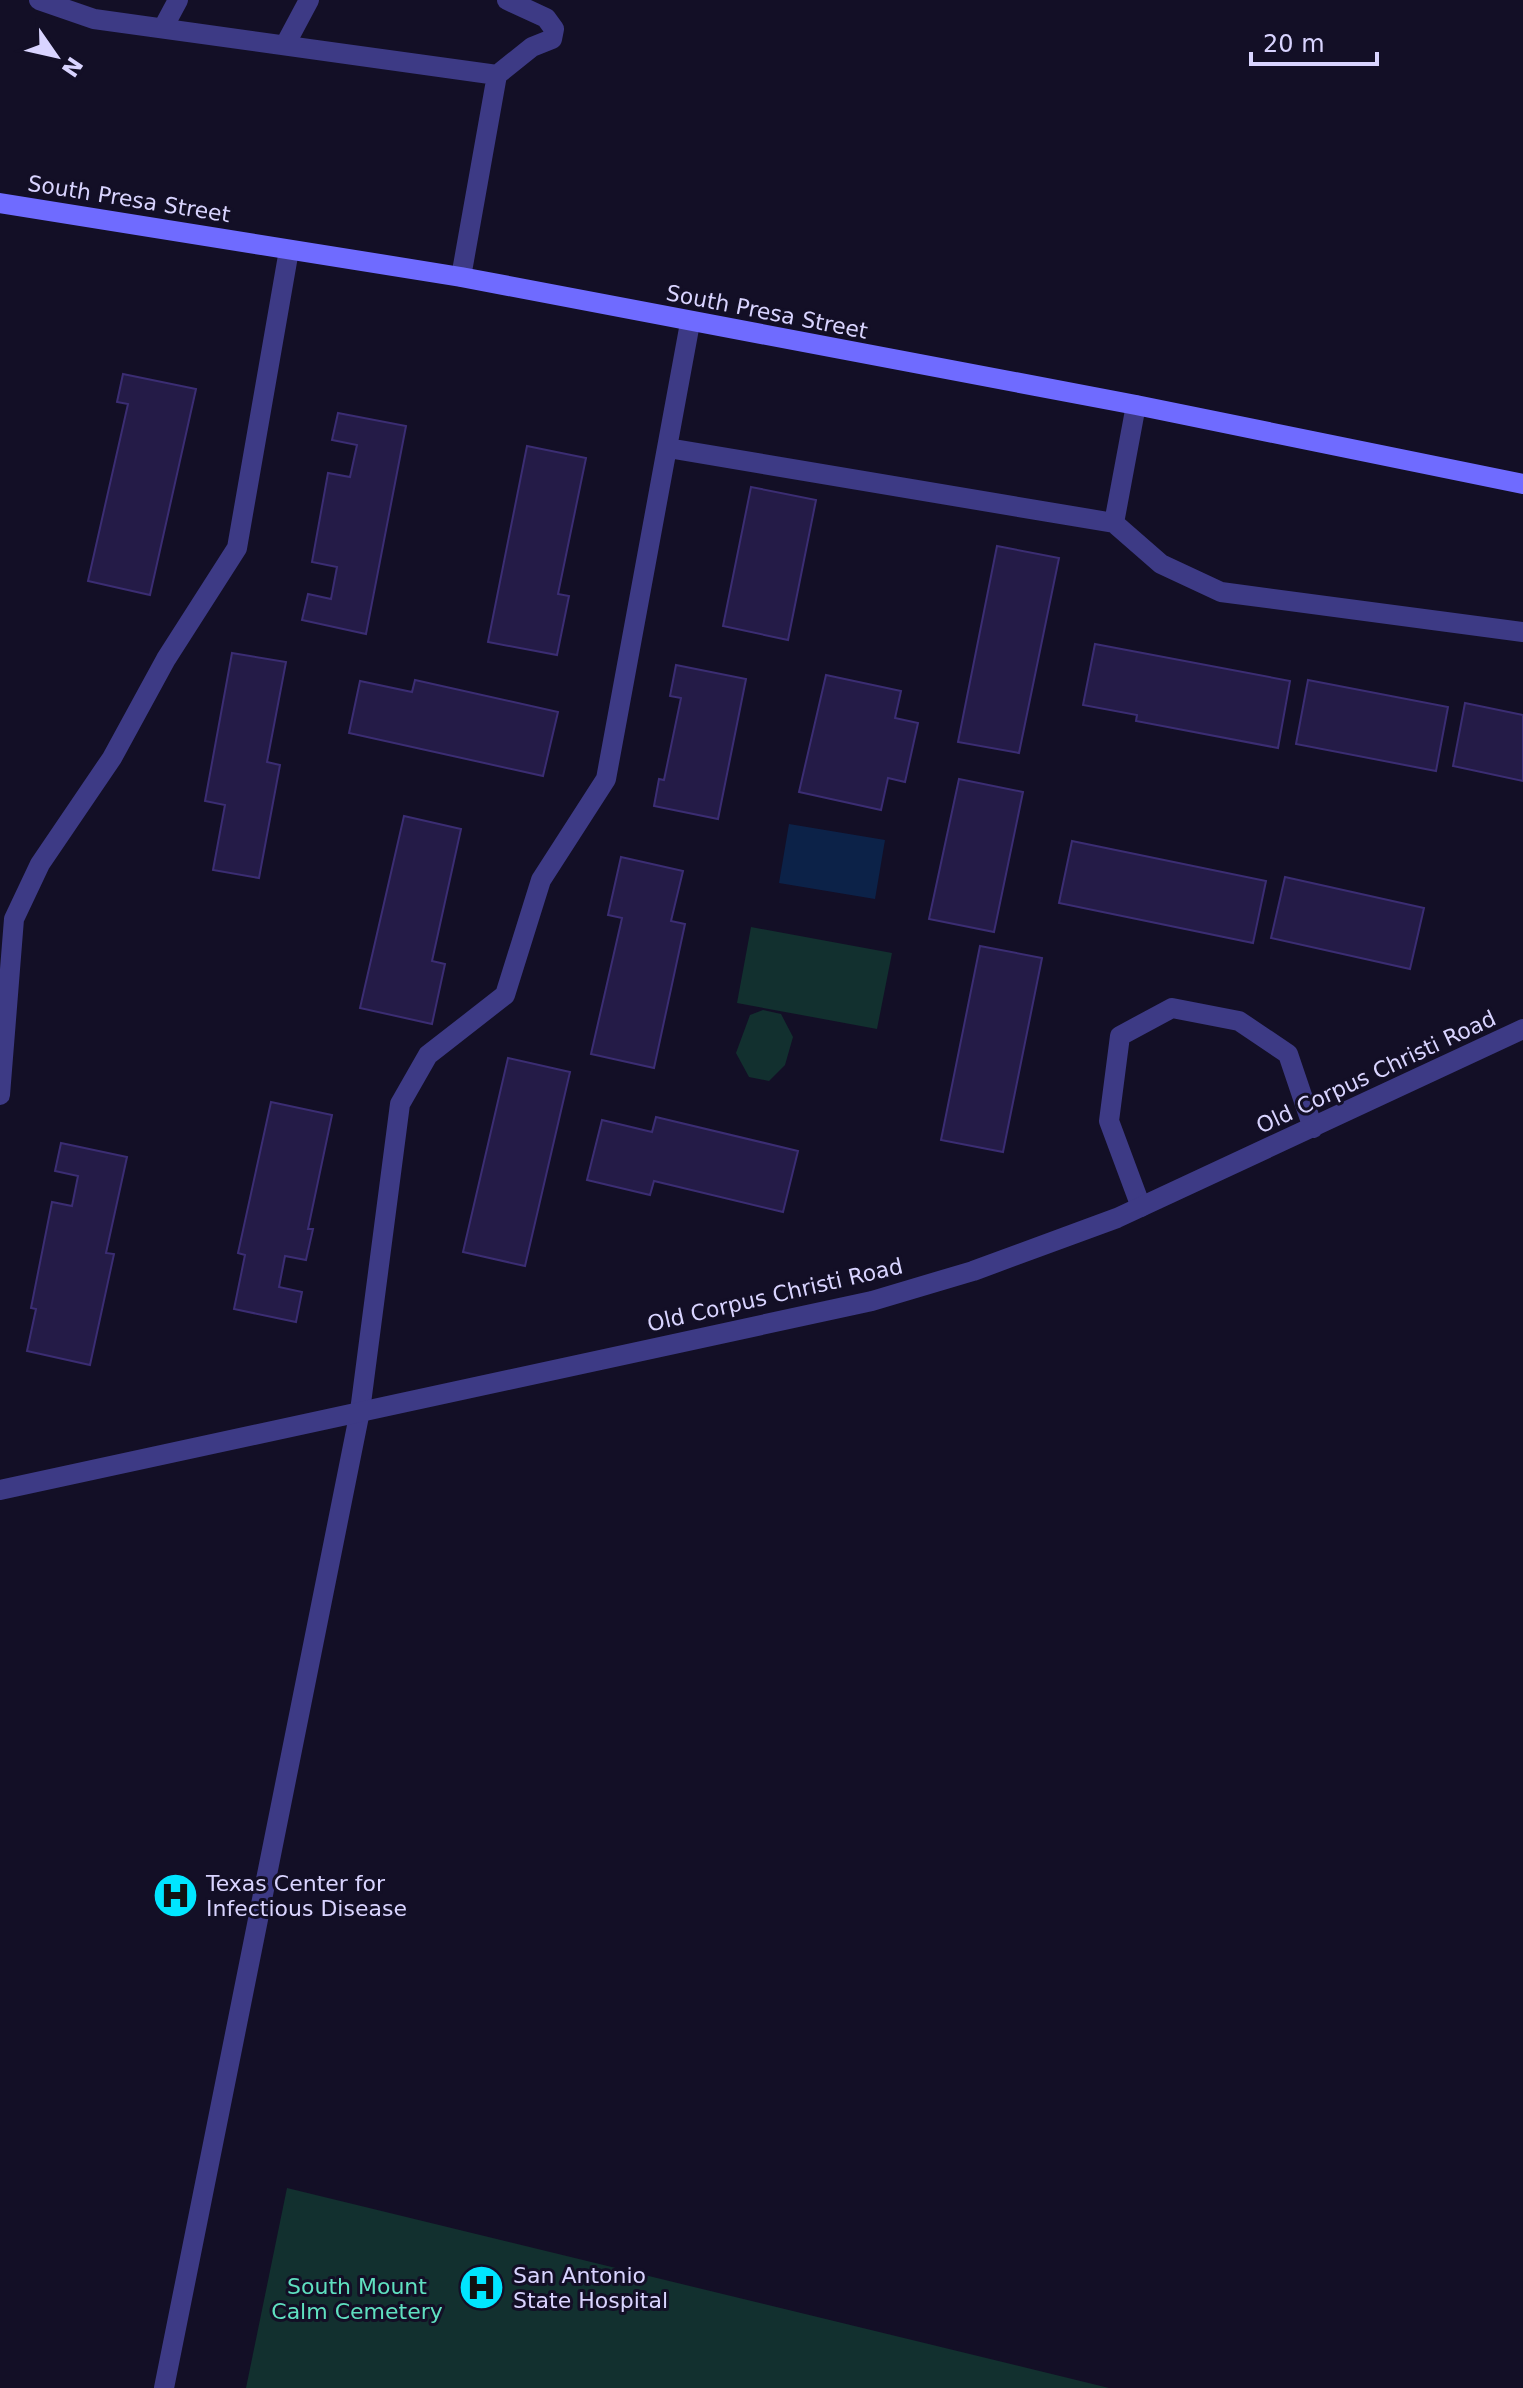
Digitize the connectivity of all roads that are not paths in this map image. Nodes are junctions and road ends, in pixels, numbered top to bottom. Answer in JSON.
{"nodes":[{"id":1,"x":178,"y":0,"type":"edge"},
{"id":2,"x":309,"y":0,"type":"edge"},
{"id":3,"x":507,"y":0,"type":"edge"},
{"id":4,"x":42,"y":1,"type":"edge"},
{"id":5,"x":163,"y":28,"type":"junction"},
{"id":6,"x":285,"y":45,"type":"junction"},
{"id":7,"x":497,"y":75,"type":"junction"},
{"id":8,"x":0,"y":203,"type":"edge"},
{"id":9,"x":289,"y":250,"type":"junction"},
{"id":10,"x":461,"y":277,"type":"junction"},
{"id":11,"x":690,"y":323,"type":"junction"},
{"id":12,"x":1136,"y":405,"type":"junction"},
{"id":13,"x":668,"y":448,"type":"junction"},
{"id":14,"x":1523,"y":484,"type":"edge"},
{"id":15,"x":1114,"y":523,"type":"junction"},
{"id":16,"x":1523,"y":632,"type":"edge"},
{"id":17,"x":1523,"y":1029,"type":"edge"},
{"id":18,"x":0,"y":1095,"type":"edge"},
{"id":19,"x":1313,"y":1128,"type":"junction"},
{"id":20,"x":1141,"y":1207,"type":"junction"},
{"id":21,"x":360,"y":1411,"type":"junction"},
{"id":22,"x":0,"y":1490,"type":"edge"},
{"id":23,"x":164,"y":2388,"type":"edge"}],
"edges":[{"from":1,"to":5,"type":"street"},
{"from":2,"to":6,"type":"street"},
{"from":3,"to":7,"type":"street"},
{"from":4,"to":5,"type":"street"},
{"from":5,"to":6,"type":"street"},
{"from":6,"to":7,"type":"street"},
{"from":7,"to":10,"type":"street"},
{"from":8,"to":9,"type":"main road","name":"South Presa Street"},
{"from":9,"to":10,"type":"main road","name":"South Presa Street"},
{"from":9,"to":18,"type":"street"},
{"from":10,"to":11,"type":"main road","name":"South Presa Street"},
{"from":11,"to":12,"type":"main road","name":"South Presa Street"},
{"from":11,"to":13,"type":"street"},
{"from":12,"to":14,"type":"main road","name":"South Presa Street"},
{"from":12,"to":15,"type":"street"},
{"from":13,"to":15,"type":"street"},
{"from":13,"to":21,"type":"street"},
{"from":15,"to":16,"type":"street"},
{"from":17,"to":19,"type":"street","name":"Old Corpus Christi Road"},
{"from":19,"to":20,"type":"street","name":"Old Corpus Christi Road"},
{"from":19,"to":20,"type":"street"},
{"from":20,"to":21,"type":"street","name":"Old Corpus Christi Road"},
{"from":21,"to":22,"type":"street","name":"Old Corpus Christi Road"},
{"from":21,"to":23,"type":"street"}]}
